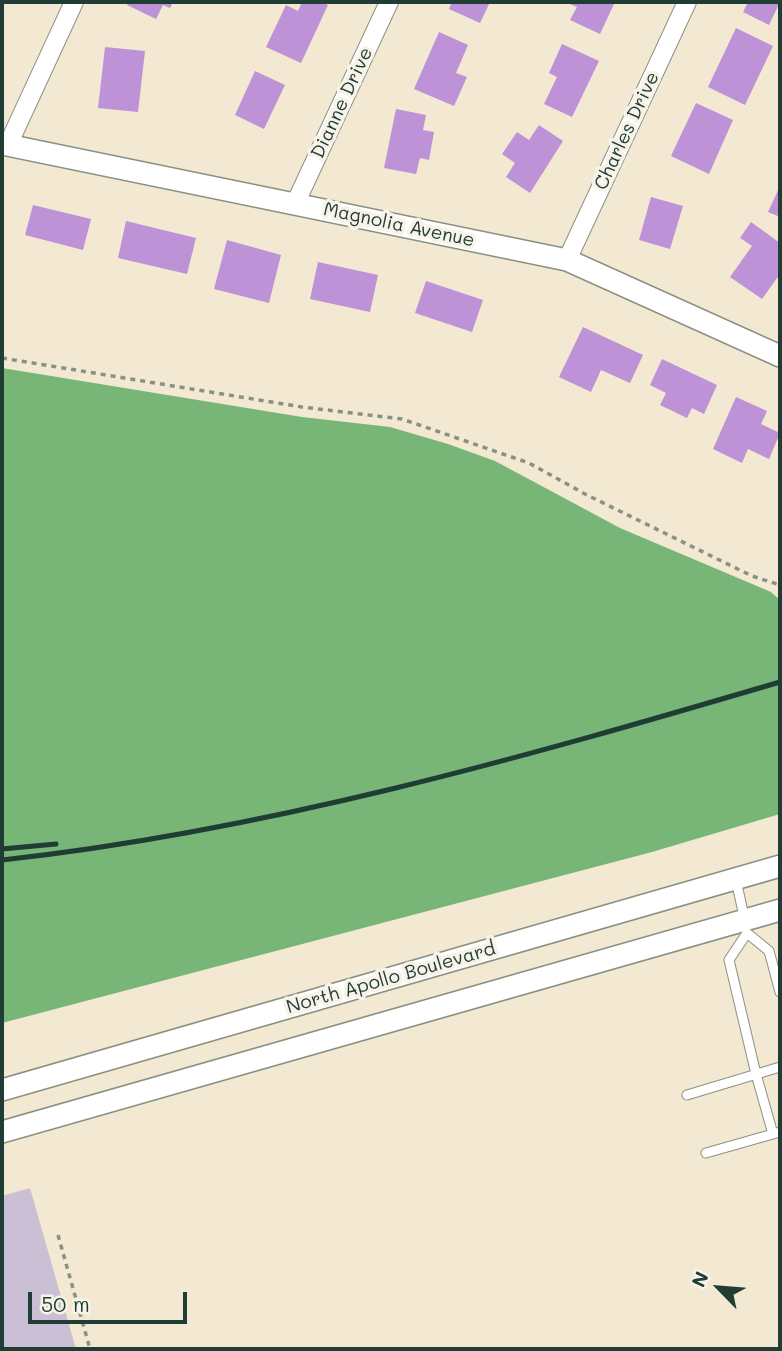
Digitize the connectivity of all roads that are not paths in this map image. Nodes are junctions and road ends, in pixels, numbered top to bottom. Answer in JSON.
{"nodes":[{"id":1,"x":74,"y":2,"type":"edge"},
{"id":2,"x":389,"y":2,"type":"edge"},
{"id":3,"x":687,"y":2,"type":"edge"},
{"id":4,"x":5,"y":144,"type":"edge"},
{"id":5,"x":295,"y":204,"type":"junction"},
{"id":6,"x":567,"y":260,"type":"junction"},
{"id":7,"x":780,"y":356,"type":"edge"},
{"id":8,"x":780,"y":866,"type":"edge"},
{"id":9,"x":736,"y":879,"type":"junction"},
{"id":10,"x":780,"y":910,"type":"edge"},
{"id":11,"x":746,"y":926,"type":"junction"},
{"id":12,"x":780,"y":992,"type":"edge"},
{"id":13,"x":780,"y":1067,"type":"edge"},
{"id":14,"x":756,"y":1074,"type":"junction"},
{"id":15,"x":2,"y":1090,"type":"edge"},
{"id":16,"x":687,"y":1095,"type":"dead end"},
{"id":17,"x":2,"y":1132,"type":"edge"},
{"id":18,"x":777,"y":1133,"type":"edge"},
{"id":19,"x":706,"y":1153,"type":"dead end"}],
"edges":[{"from":1,"to":4,"type":"street"},
{"from":2,"to":5,"type":"street","name":"Dianne Drive"},
{"from":3,"to":6,"type":"street","name":"Charles Drive"},
{"from":4,"to":5,"type":"street","name":"Magnolia Avenue"},
{"from":5,"to":6,"type":"street","name":"Magnolia Avenue"},
{"from":6,"to":7,"type":"street","name":"Magnolia Avenue"},
{"from":8,"to":9,"type":"street","name":"North Apollo Boulevard"},
{"from":9,"to":11,"type":"lane"},
{"from":9,"to":15,"type":"street","name":"North Apollo Boulevard"},
{"from":10,"to":11,"type":"street"},
{"from":11,"to":12,"type":"lane"},
{"from":11,"to":14,"type":"lane"},
{"from":11,"to":17,"type":"street"},
{"from":13,"to":14,"type":"lane"},
{"from":14,"to":16,"type":"lane"},
{"from":14,"to":18,"type":"lane"},
{"from":18,"to":19,"type":"lane"}]}
